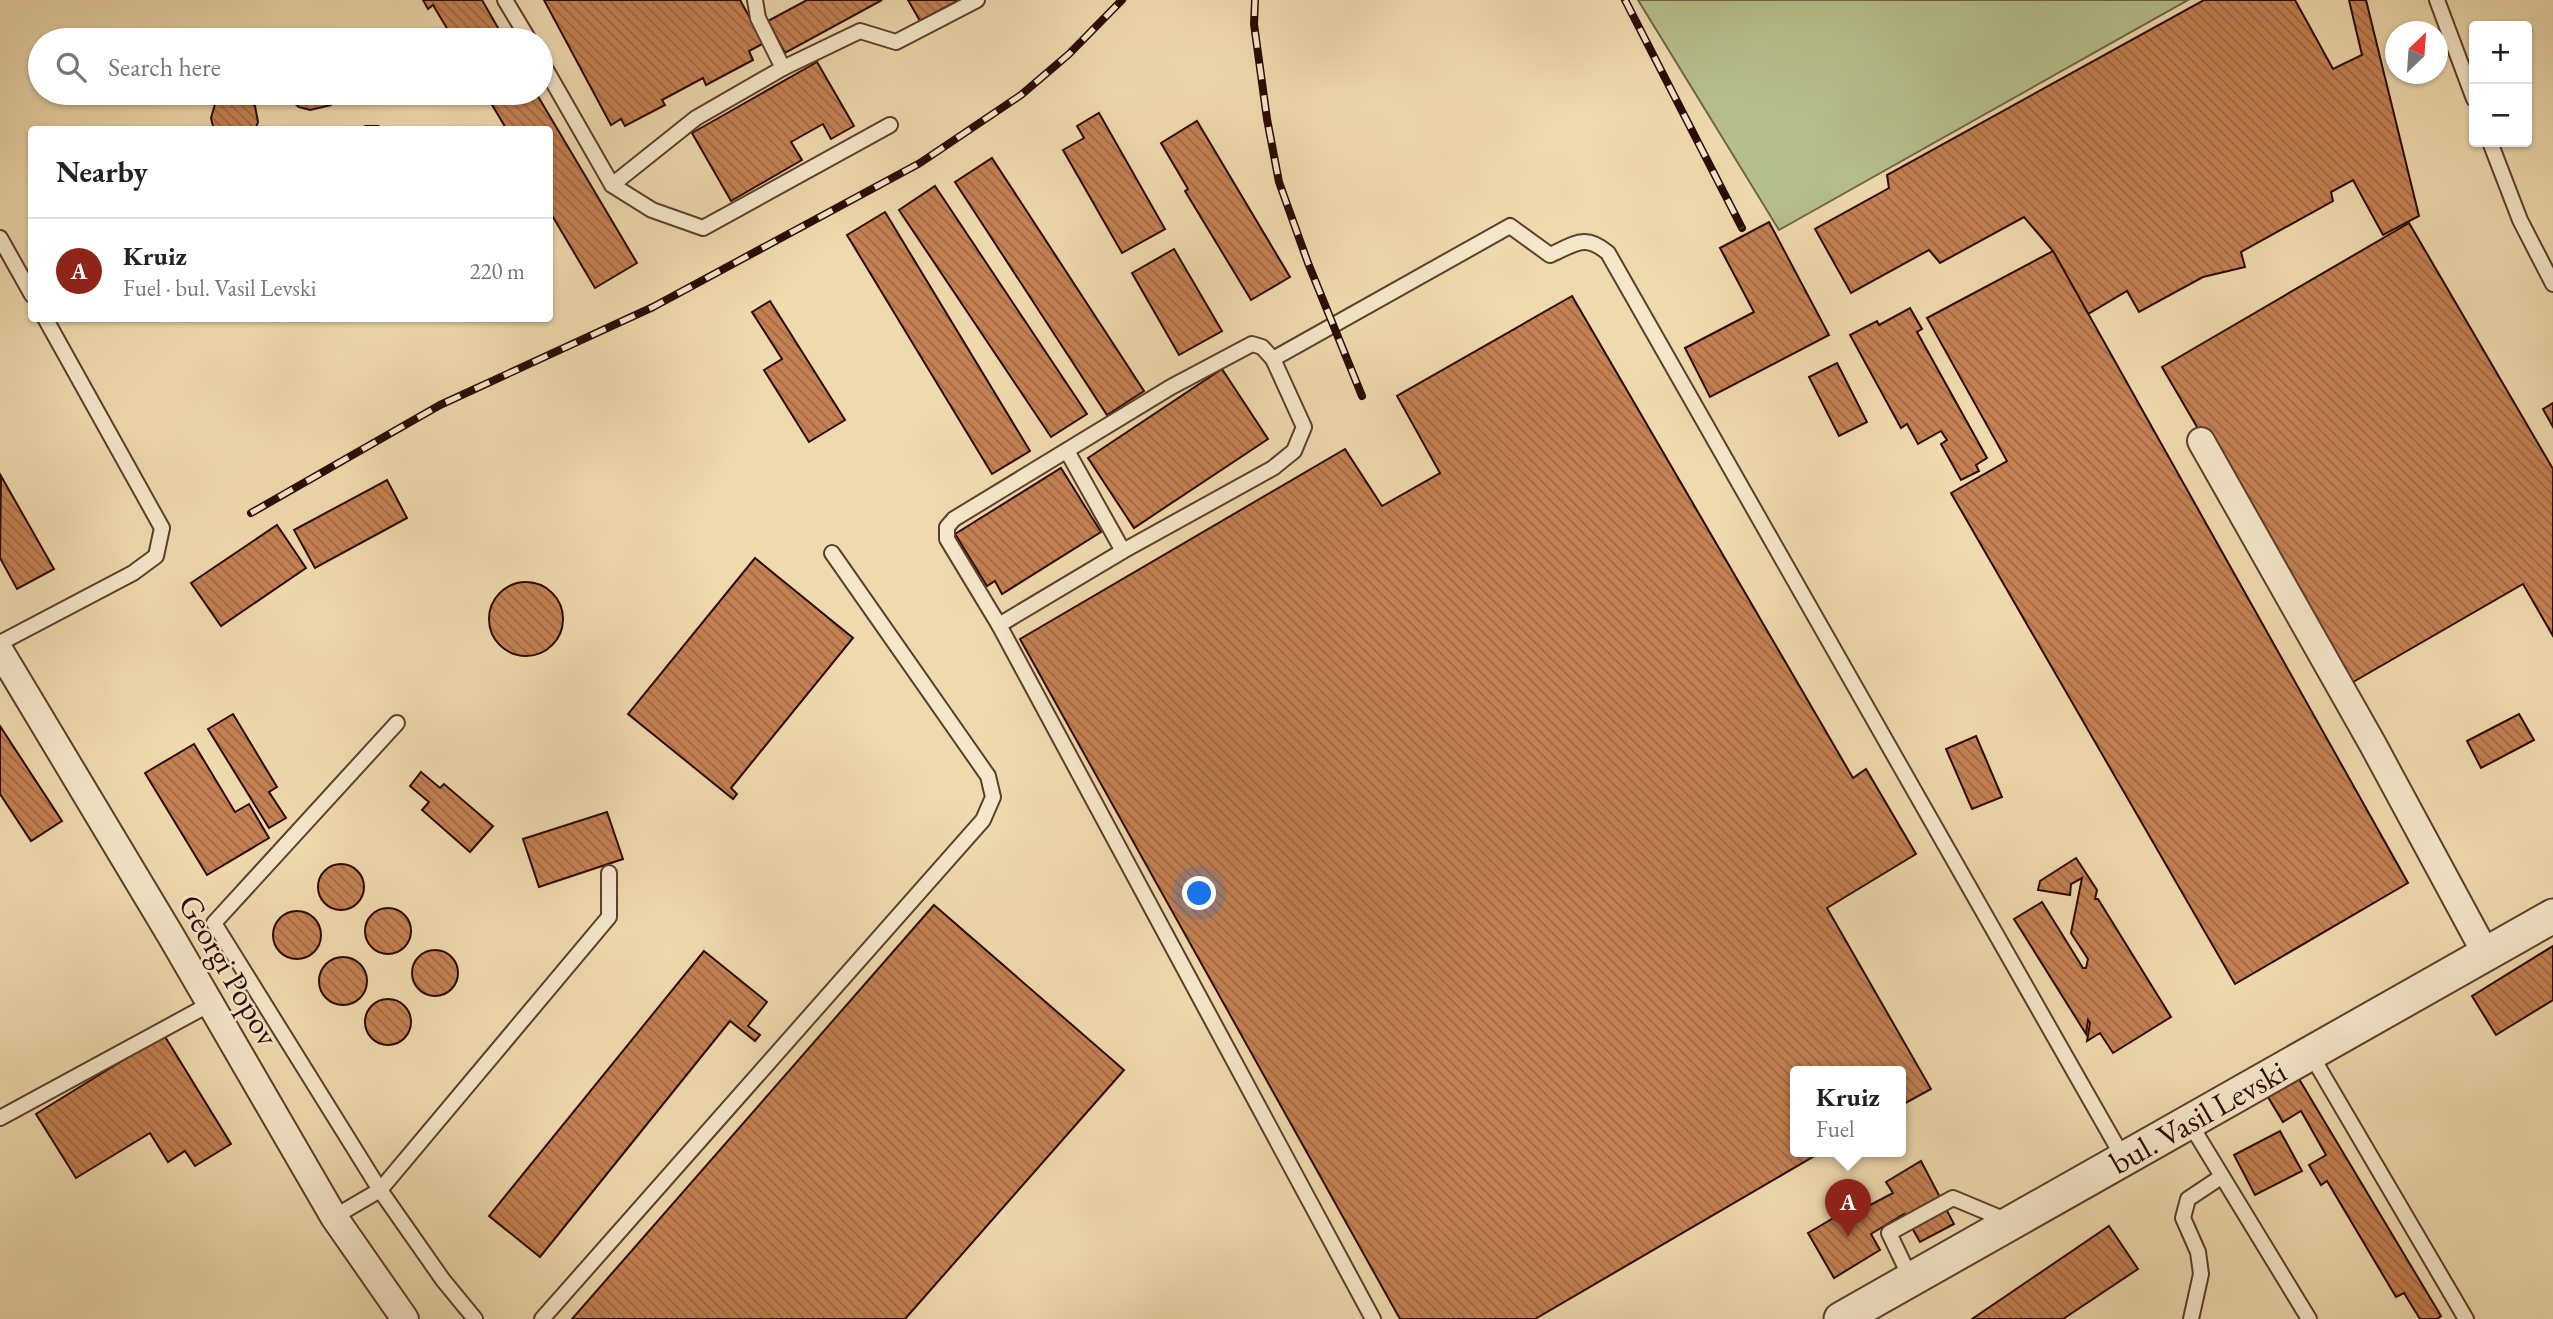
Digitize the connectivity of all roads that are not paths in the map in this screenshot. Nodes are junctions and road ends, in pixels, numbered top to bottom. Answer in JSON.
{"nodes":[{"id":1,"x":505,"y":0,"type":"edge"},
{"id":2,"x":755,"y":0,"type":"edge"},
{"id":3,"x":977,"y":0,"type":"edge"},
{"id":4,"x":2437,"y":0,"type":"edge"},
{"id":5,"x":522,"y":28,"type":"edge"},
{"id":6,"x":783,"y":68,"type":"junction"},
{"id":7,"x":553,"y":82,"type":"edge"},
{"id":8,"x":2469,"y":86,"type":"edge"},
{"id":9,"x":890,"y":125,"type":"dead end"},
{"id":10,"x":2492,"y":147,"type":"edge"},
{"id":11,"x":612,"y":185,"type":"junction"},
{"id":12,"x":0,"y":238,"type":"edge"},
{"id":13,"x":2553,"y":284,"type":"edge"},
{"id":14,"x":28,"y":288,"type":"edge"},
{"id":15,"x":47,"y":322,"type":"edge"},
{"id":16,"x":1273,"y":359,"type":"junction"},
{"id":17,"x":2202,"y":441,"type":"dead end"},
{"id":18,"x":1067,"y":451,"type":"junction"},
{"id":19,"x":1123,"y":551,"type":"junction"},
{"id":20,"x":832,"y":553,"type":"dead end"},
{"id":21,"x":999,"y":625,"type":"junction"},
{"id":22,"x":0,"y":643,"type":"edge"},
{"id":23,"x":0,"y":651,"type":"edge"},
{"id":24,"x":397,"y":723,"type":"dead end"},
{"id":25,"x":609,"y":873,"type":"dead end"},
{"id":26,"x":2553,"y":916,"type":"edge"},
{"id":27,"x":2486,"y":954,"type":"junction"},
{"id":28,"x":210,"y":1004,"type":"junction"},
{"id":29,"x":2310,"y":1054,"type":"junction"},
{"id":30,"x":0,"y":1118,"type":"edge"},
{"id":31,"x":2189,"y":1122,"type":"junction"},
{"id":32,"x":2124,"y":1159,"type":"junction"},
{"id":33,"x":2221,"y":1177,"type":"junction"},
{"id":34,"x":380,"y":1190,"type":"junction"},
{"id":35,"x":334,"y":1217,"type":"junction"},
{"id":36,"x":2012,"y":1223,"type":"junction"},
{"id":37,"x":1911,"y":1279,"type":"junction"},
{"id":38,"x":405,"y":1319,"type":"edge"},
{"id":39,"x":475,"y":1319,"type":"edge"},
{"id":40,"x":541,"y":1319,"type":"edge"},
{"id":41,"x":1373,"y":1319,"type":"edge"},
{"id":42,"x":1841,"y":1319,"type":"edge"},
{"id":43,"x":2191,"y":1319,"type":"edge"},
{"id":44,"x":2309,"y":1319,"type":"edge"},
{"id":45,"x":2466,"y":1319,"type":"edge"}],
"edges":[{"from":1,"to":5,"type":"lane"},
{"from":2,"to":6,"type":"lane"},
{"from":3,"to":6,"type":"lane"},
{"from":4,"to":8,"type":"lane"},
{"from":6,"to":11,"type":"lane"},
{"from":7,"to":11,"type":"lane"},
{"from":9,"to":11,"type":"lane"},
{"from":10,"to":13,"type":"lane"},
{"from":12,"to":14,"type":"lane"},
{"from":15,"to":22,"type":"lane"},
{"from":16,"to":18,"type":"lane"},
{"from":16,"to":19,"type":"lane"},
{"from":16,"to":32,"type":"lane"},
{"from":17,"to":27,"type":"street"},
{"from":18,"to":19,"type":"lane"},
{"from":18,"to":21,"type":"lane"},
{"from":19,"to":21,"type":"lane"},
{"from":20,"to":40,"type":"lane"},
{"from":21,"to":41,"type":"lane"},
{"from":23,"to":28,"type":"street","name":"Georgi Popov"},
{"from":24,"to":34,"type":"lane"},
{"from":25,"to":34,"type":"lane"},
{"from":26,"to":27,"type":"street","name":"bul. Vasil Levski"},
{"from":27,"to":29,"type":"street","name":"bul. Vasil Levski"},
{"from":28,"to":30,"type":"lane"},
{"from":28,"to":35,"type":"street","name":"Georgi Popov"},
{"from":29,"to":31,"type":"street","name":"bul. Vasil Levski"},
{"from":29,"to":45,"type":"lane"},
{"from":31,"to":32,"type":"street","name":"bul. Vasil Levski"},
{"from":31,"to":33,"type":"lane"},
{"from":32,"to":36,"type":"street","name":"bul. Vasil Levski"},
{"from":33,"to":43,"type":"lane"},
{"from":33,"to":44,"type":"lane"},
{"from":34,"to":35,"type":"lane"},
{"from":34,"to":39,"type":"lane"},
{"from":35,"to":38,"type":"street","name":"Georgi Popov"},
{"from":36,"to":37,"type":"street","name":"bul. Vasil Levski"},
{"from":36,"to":37,"type":"lane"},
{"from":37,"to":42,"type":"street","name":"bul. Vasil Levski"}]}
